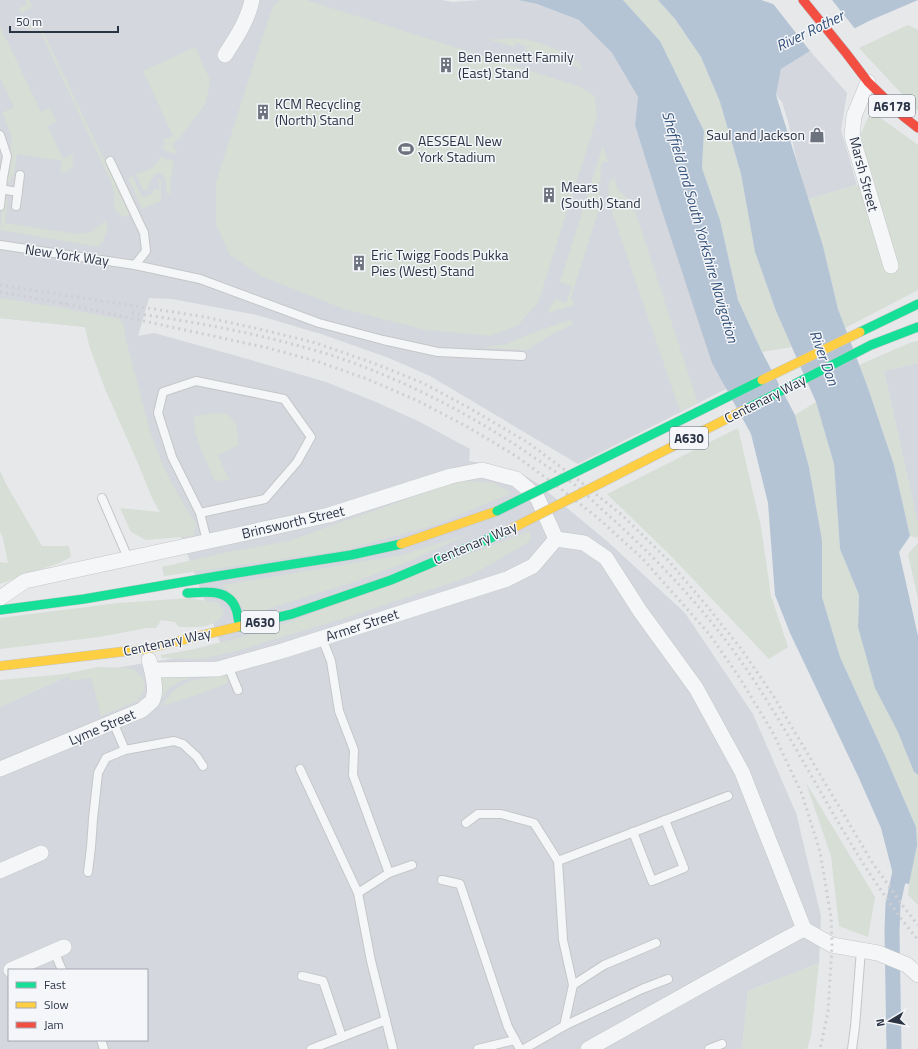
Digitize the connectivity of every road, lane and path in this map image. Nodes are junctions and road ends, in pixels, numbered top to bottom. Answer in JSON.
{"nodes":[{"id":1,"x":252,"y":0,"type":"edge"},
{"id":2,"x":803,"y":0,"type":"edge"},
{"id":3,"x":225,"y":56,"type":"dead end"},
{"id":4,"x":868,"y":82,"type":"junction"},
{"id":5,"x":918,"y":128,"type":"edge"},
{"id":6,"x":0,"y":135,"type":"edge"},
{"id":7,"x":110,"y":161,"type":"dead end"},
{"id":8,"x":20,"y":175,"type":"dead end"},
{"id":9,"x":1,"y":190,"type":"edge"},
{"id":10,"x":18,"y":192,"type":"junction"},
{"id":11,"x":0,"y":206,"type":"edge"},
{"id":12,"x":16,"y":206,"type":"dead end"},
{"id":13,"x":0,"y":245,"type":"edge"},
{"id":14,"x":135,"y":265,"type":"junction"},
{"id":15,"x":891,"y":266,"type":"dead end"},
{"id":16,"x":918,"y":304,"type":"edge"},
{"id":17,"x":918,"y":327,"type":"edge"},
{"id":18,"x":522,"y":356,"type":"dead end"},
{"id":19,"x":102,"y":498,"type":"dead end"},
{"id":20,"x":200,"y":513,"type":"junction"},
{"id":21,"x":556,"y":539,"type":"junction"},
{"id":22,"x":207,"y":541,"type":"junction"},
{"id":23,"x":128,"y":558,"type":"junction"},
{"id":24,"x":177,"y":594,"type":"dead end"},
{"id":25,"x":162,"y":595,"type":"dead end"},
{"id":26,"x":0,"y":598,"type":"edge"},
{"id":27,"x":84,"y":600,"type":"junction"},
{"id":28,"x":0,"y":610,"type":"edge"},
{"id":29,"x":240,"y":627,"type":"junction"},
{"id":30,"x":322,"y":638,"type":"junction"},
{"id":31,"x":146,"y":649,"type":"junction"},
{"id":32,"x":0,"y":666,"type":"edge"},
{"id":33,"x":228,"y":666,"type":"junction"},
{"id":34,"x":152,"y":670,"type":"junction"},
{"id":35,"x":238,"y":690,"type":"dead end"},
{"id":36,"x":113,"y":722,"type":"junction"},
{"id":37,"x":125,"y":750,"type":"junction"},
{"id":38,"x":203,"y":766,"type":"dead end"},
{"id":39,"x":0,"y":769,"type":"edge"},
{"id":40,"x":300,"y":769,"type":"dead end"},
{"id":41,"x":728,"y":796,"type":"dead end"},
{"id":42,"x":665,"y":820,"type":"junction"},
{"id":43,"x":466,"y":823,"type":"dead end"},
{"id":44,"x":633,"y":832,"type":"junction"},
{"id":45,"x":41,"y":853,"type":"dead end"},
{"id":46,"x":558,"y":861,"type":"junction"},
{"id":47,"x":412,"y":865,"type":"dead end"},
{"id":48,"x":0,"y":871,"type":"edge"},
{"id":49,"x":88,"y":872,"type":"dead end"},
{"id":50,"x":389,"y":873,"type":"junction"},
{"id":51,"x":442,"y":880,"type":"dead end"},
{"id":52,"x":358,"y":892,"type":"junction"},
{"id":53,"x":804,"y":929,"type":"junction"},
{"id":54,"x":656,"y":943,"type":"dead end"},
{"id":55,"x":59,"y":949,"type":"joint"},
{"id":56,"x":861,"y":950,"type":"junction"},
{"id":57,"x":12,"y":969,"type":"edge"},
{"id":58,"x":62,"y":969,"type":"edge"},
{"id":59,"x":913,"y":970,"type":"edge"},
{"id":60,"x":302,"y":976,"type":"dead end"},
{"id":61,"x":668,"y":979,"type":"dead end"},
{"id":62,"x":573,"y":985,"type":"junction"},
{"id":63,"x":386,"y":1020,"type":"junction"},
{"id":64,"x":564,"y":1026,"type":"junction"},
{"id":65,"x":342,"y":1037,"type":"junction"},
{"id":66,"x":515,"y":1040,"type":"junction"},
{"id":67,"x":722,"y":1044,"type":"dead end"},
{"id":68,"x":317,"y":1048,"type":"edge"},
{"id":69,"x":393,"y":1049,"type":"edge"},
{"id":70,"x":478,"y":1049,"type":"edge"},
{"id":71,"x":520,"y":1049,"type":"edge"},
{"id":72,"x":524,"y":1049,"type":"edge"},
{"id":73,"x":588,"y":1049,"type":"edge"},
{"id":74,"x":709,"y":1049,"type":"edge"},
{"id":75,"x":852,"y":1049,"type":"edge"}],
"edges":[{"from":1,"to":3,"type":"street"},
{"from":2,"to":4,"type":"main road","number":"A6178"},
{"from":4,"to":5,"type":"main road","number":"A6178"},
{"from":4,"to":15,"type":"street","name":"Marsh Street"},
{"from":6,"to":9,"type":"lane"},
{"from":7,"to":14,"type":"lane"},
{"from":8,"to":10,"type":"lane"},
{"from":9,"to":10,"type":"lane"},
{"from":9,"to":11,"type":"lane"},
{"from":10,"to":12,"type":"lane"},
{"from":13,"to":14,"type":"lane","name":"New York Way"},
{"from":14,"to":18,"type":"lane","name":"New York Way"},
{"from":16,"to":27,"type":"main road","name":"Centenary Way","number":"A630","bridge":true},
{"from":17,"to":29,"type":"main road","name":"Centenary Way","number":"A630","bridge":true},
{"from":19,"to":23,"type":"lane"},
{"from":20,"to":20,"type":"lane"},
{"from":20,"to":22,"type":"lane"},
{"from":21,"to":22,"type":"street","name":"Brinsworth Street"},
{"from":21,"to":30,"type":"street","name":"Armer Street"},
{"from":21,"to":53,"type":"street"},
{"from":22,"to":23,"type":"street","name":"Brinsworth Street"},
{"from":23,"to":26,"type":"street","name":"Brinsworth Street"},
{"from":24,"to":29,"type":"main road","number":"A630"},
{"from":25,"to":27,"type":"main road","number":"A630"},
{"from":27,"to":28,"type":"main road","name":"Centenary Way","number":"A630"},
{"from":29,"to":31,"type":"main road","name":"Centenary Way","number":"A630"},
{"from":30,"to":33,"type":"street","name":"Armer Street"},
{"from":30,"to":50,"type":"lane"},
{"from":31,"to":32,"type":"main road","name":"Centenary Way","number":"A630"},
{"from":31,"to":34,"type":"street","name":"Lyme Street"},
{"from":33,"to":34,"type":"street","name":"Armer Street"},
{"from":33,"to":35,"type":"lane"},
{"from":34,"to":36,"type":"street","name":"Lyme Street"},
{"from":36,"to":37,"type":"lane"},
{"from":36,"to":39,"type":"street","name":"Lyme Street"},
{"from":37,"to":38,"type":"lane"},
{"from":37,"to":49,"type":"lane"},
{"from":40,"to":52,"type":"lane"},
{"from":41,"to":42,"type":"lane"},
{"from":42,"to":44,"type":"lane"},
{"from":42,"to":44,"type":"lane"},
{"from":43,"to":46,"type":"lane"},
{"from":44,"to":46,"type":"lane"},
{"from":45,"to":48,"type":"street"},
{"from":46,"to":62,"type":"lane"},
{"from":47,"to":50,"type":"lane"},
{"from":50,"to":52,"type":"lane"},
{"from":51,"to":66,"type":"lane"},
{"from":52,"to":63,"type":"lane"},
{"from":53,"to":56,"type":"street"},
{"from":53,"to":73,"type":"street"},
{"from":54,"to":62,"type":"lane"},
{"from":55,"to":57,"type":"street"},
{"from":55,"to":58,"type":"lane"},
{"from":56,"to":59,"type":"street"},
{"from":56,"to":75,"type":"lane"},
{"from":60,"to":65,"type":"lane"},
{"from":61,"to":64,"type":"lane"},
{"from":62,"to":64,"type":"lane"},
{"from":63,"to":65,"type":"lane"},
{"from":63,"to":69,"type":"lane"},
{"from":64,"to":72,"type":"lane"},
{"from":65,"to":68,"type":"lane"},
{"from":66,"to":70,"type":"lane"},
{"from":66,"to":71,"type":"lane"},
{"from":67,"to":74,"type":"lane"}]}
